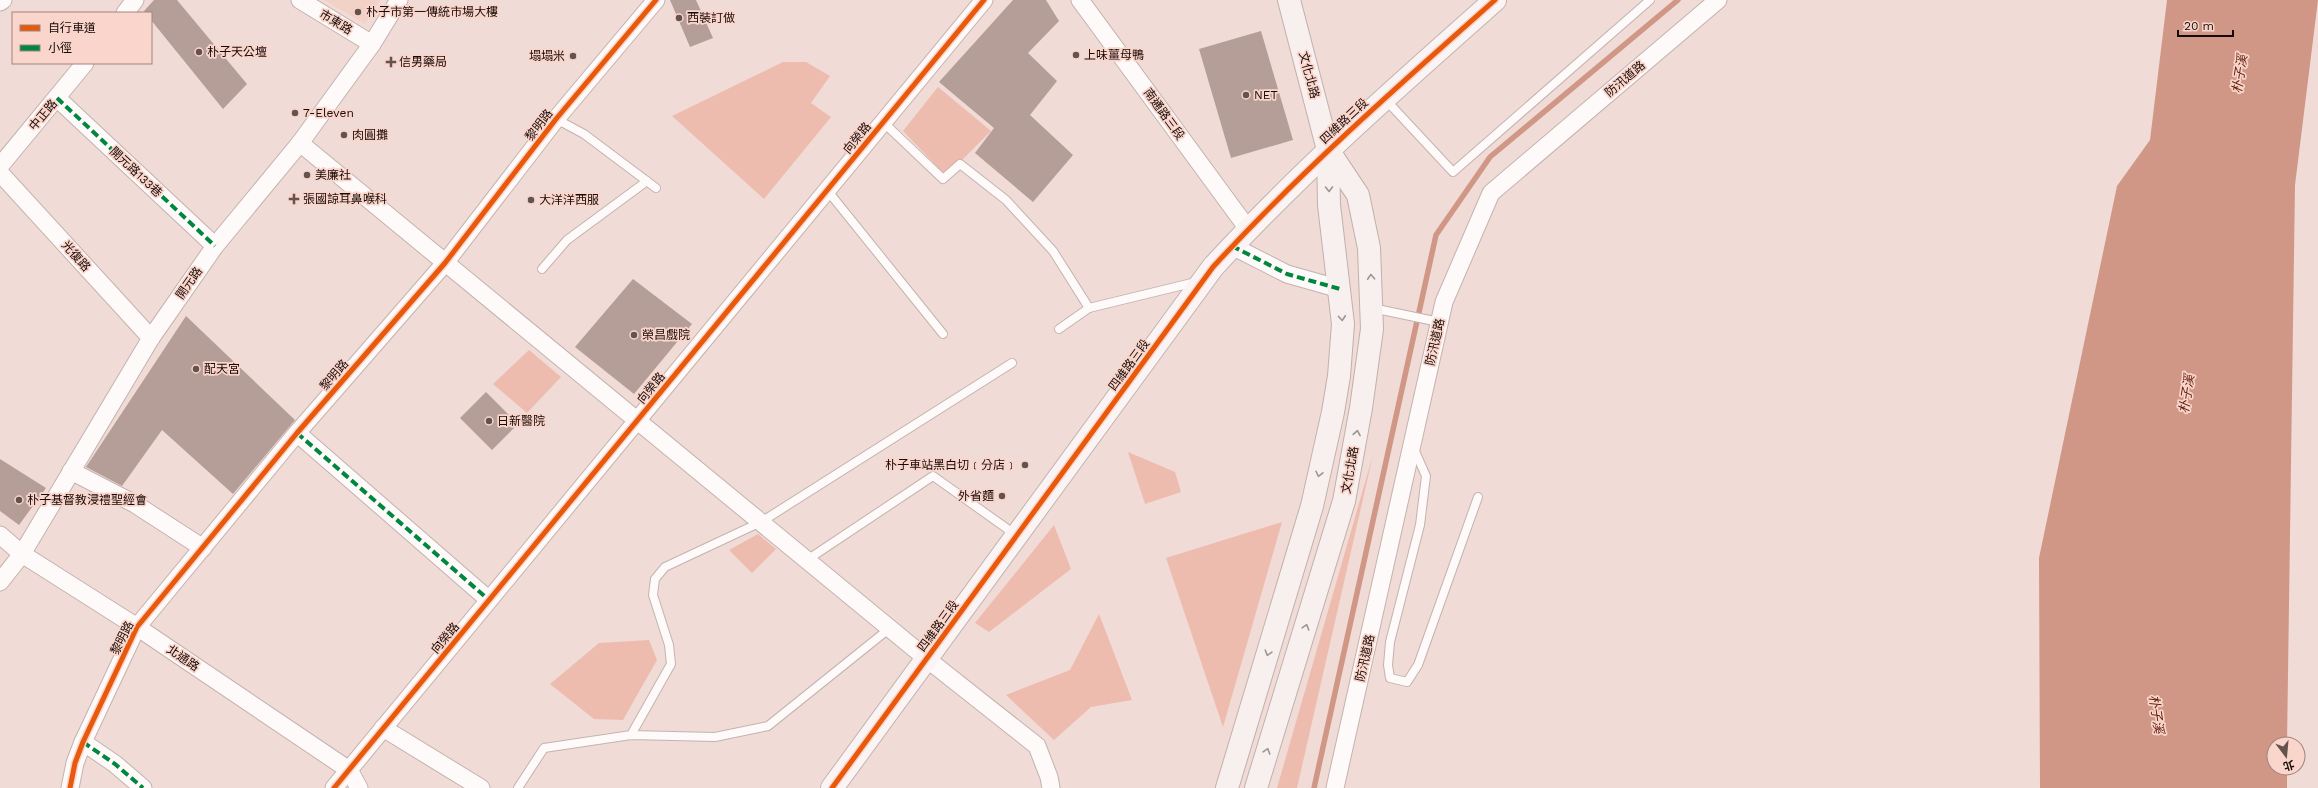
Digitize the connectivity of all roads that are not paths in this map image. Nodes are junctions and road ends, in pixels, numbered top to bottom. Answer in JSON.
{"nodes":[{"id":1,"x":3,"y":0,"type":"edge"},
{"id":2,"x":135,"y":0,"type":"edge"},
{"id":3,"x":300,"y":0,"type":"edge"},
{"id":4,"x":399,"y":0,"type":"edge"},
{"id":5,"x":656,"y":0,"type":"edge"},
{"id":6,"x":984,"y":0,"type":"edge"},
{"id":7,"x":1080,"y":0,"type":"edge"},
{"id":8,"x":1289,"y":0,"type":"edge"},
{"id":9,"x":1495,"y":0,"type":"edge"},
{"id":10,"x":1650,"y":0,"type":"edge"},
{"id":11,"x":1718,"y":0,"type":"edge"},
{"id":12,"x":0,"y":2,"type":"edge"},
{"id":13,"x":126,"y":12,"type":"edge"},
{"id":14,"x":372,"y":44,"type":"junction"},
{"id":15,"x":84,"y":64,"type":"edge"},
{"id":16,"x":57,"y":98,"type":"junction"},
{"id":17,"x":1384,"y":98,"type":"junction"},
{"id":18,"x":556,"y":119,"type":"junction"},
{"id":19,"x":883,"y":122,"type":"junction"},
{"id":20,"x":300,"y":143,"type":"junction"},
{"id":21,"x":1328,"y":150,"type":"junction"},
{"id":22,"x":0,"y":166,"type":"edge"},
{"id":23,"x":0,"y":173,"type":"edge"},
{"id":24,"x":647,"y":182,"type":"junction"},
{"id":25,"x":656,"y":188,"type":"dead end"},
{"id":26,"x":827,"y":190,"type":"junction"},
{"id":27,"x":1248,"y":229,"type":"junction"},
{"id":28,"x":215,"y":246,"type":"junction"},
{"id":29,"x":1232,"y":246,"type":"junction"},
{"id":30,"x":445,"y":263,"type":"junction"},
{"id":31,"x":542,"y":269,"type":"dead end"},
{"id":32,"x":1204,"y":280,"type":"junction"},
{"id":33,"x":1340,"y":289,"type":"junction"},
{"id":34,"x":1089,"y":308,"type":"junction"},
{"id":35,"x":1372,"y":308,"type":"junction"},
{"id":36,"x":1439,"y":322,"type":"junction"},
{"id":37,"x":1059,"y":329,"type":"dead end"},
{"id":38,"x":943,"y":334,"type":"dead end"},
{"id":39,"x":151,"y":338,"type":"junction"},
{"id":40,"x":1012,"y":363,"type":"dead end"},
{"id":41,"x":638,"y":420,"type":"junction"},
{"id":42,"x":297,"y":433,"type":"junction"},
{"id":43,"x":1412,"y":445,"type":"junction"},
{"id":44,"x":72,"y":471,"type":"junction"},
{"id":45,"x":1478,"y":497,"type":"dead end"},
{"id":46,"x":761,"y":522,"type":"junction"},
{"id":47,"x":0,"y":535,"type":"edge"},
{"id":48,"x":1017,"y":536,"type":"junction"},
{"id":49,"x":203,"y":548,"type":"junction"},
{"id":50,"x":22,"y":554,"type":"junction"},
{"id":51,"x":807,"y":560,"type":"junction"},
{"id":52,"x":0,"y":582,"type":"edge"},
{"id":53,"x":489,"y":600,"type":"junction"},
{"id":54,"x":136,"y":627,"type":"junction"},
{"id":55,"x":890,"y":628,"type":"junction"},
{"id":56,"x":927,"y":659,"type":"junction"},
{"id":57,"x":383,"y":728,"type":"junction"},
{"id":58,"x":631,"y":735,"type":"junction"},
{"id":59,"x":83,"y":742,"type":"junction"},
{"id":60,"x":349,"y":770,"type":"junction"},
{"id":61,"x":70,"y":788,"type":"edge"},
{"id":62,"x":143,"y":788,"type":"edge"},
{"id":63,"x":334,"y":788,"type":"edge"},
{"id":64,"x":359,"y":788,"type":"edge"},
{"id":65,"x":481,"y":788,"type":"edge"},
{"id":66,"x":518,"y":788,"type":"edge"},
{"id":67,"x":832,"y":788,"type":"edge"},
{"id":68,"x":1051,"y":788,"type":"edge"},
{"id":69,"x":1227,"y":788,"type":"edge"},
{"id":70,"x":1256,"y":788,"type":"edge"},
{"id":71,"x":1335,"y":788,"type":"edge"}],
"edges":[{"from":1,"to":12,"type":"street"},
{"from":2,"to":13,"type":"street"},
{"from":3,"to":14,"type":"street","name":"市東路"},
{"from":4,"to":14,"type":"street","name":"開元路"},
{"from":5,"to":18,"type":"street","name":"黎明路"},
{"from":6,"to":19,"type":"street","name":"向榮路"},
{"from":7,"to":27,"type":"street","name":"南通路三段"},
{"from":8,"to":21,"type":"main road","name":"文化北路"},
{"from":9,"to":17,"type":"street","name":"四維路三段"},
{"from":10,"to":17,"type":"lane"},
{"from":11,"to":36,"type":"street","name":"防汛道路"},
{"from":14,"to":20,"type":"street","name":"開元路"},
{"from":15,"to":16,"type":"street","name":"中正路"},
{"from":16,"to":22,"type":"street","name":"中正路"},
{"from":16,"to":28,"type":"street","name":"開元路133巷"},
{"from":17,"to":21,"type":"street","name":"四維路三段"},
{"from":18,"to":24,"type":"lane"},
{"from":18,"to":30,"type":"street","name":"黎明路"},
{"from":19,"to":26,"type":"street","name":"向榮路"},
{"from":19,"to":34,"type":"lane"},
{"from":20,"to":28,"type":"street","name":"開元路"},
{"from":20,"to":30,"type":"street"},
{"from":21,"to":27,"type":"street","name":"四維路三段"},
{"from":21,"to":33,"type":"main road","name":"文化北路","one_way":true},
{"from":35,"to":21,"type":"main road","name":"文化北路","one_way":true},
{"from":23,"to":39,"type":"street","name":"光復路"},
{"from":24,"to":25,"type":"lane"},
{"from":24,"to":31,"type":"lane"},
{"from":26,"to":38,"type":"lane"},
{"from":26,"to":41,"type":"street","name":"向榮路"},
{"from":27,"to":29,"type":"street","name":"四維路三段"},
{"from":28,"to":39,"type":"street","name":"開元路"},
{"from":29,"to":32,"type":"street","name":"四維路三段"},
{"from":29,"to":33,"type":"street"},
{"from":30,"to":41,"type":"street"},
{"from":30,"to":42,"type":"street","name":"黎明路"},
{"from":32,"to":34,"type":"lane"},
{"from":32,"to":48,"type":"street","name":"四維路三段"},
{"from":33,"to":69,"type":"main road","name":"文化北路","one_way":true},
{"from":34,"to":37,"type":"lane"},
{"from":35,"to":36,"type":"lane"},
{"from":70,"to":35,"type":"main road","name":"文化北路","one_way":true},
{"from":36,"to":43,"type":"street","name":"防汛道路"},
{"from":39,"to":44,"type":"street","name":"開元路"},
{"from":40,"to":46,"type":"lane"},
{"from":41,"to":46,"type":"street"},
{"from":41,"to":53,"type":"street","name":"向榮路"},
{"from":42,"to":49,"type":"street","name":"黎明路"},
{"from":42,"to":53,"type":"street"},
{"from":43,"to":45,"type":"lane"},
{"from":43,"to":71,"type":"street","name":"防汛道路"},
{"from":44,"to":49,"type":"street"},
{"from":44,"to":50,"type":"street","name":"開元路"},
{"from":46,"to":51,"type":"street"},
{"from":46,"to":58,"type":"lane"},
{"from":47,"to":50,"type":"street","name":"北通路"},
{"from":48,"to":51,"type":"lane"},
{"from":48,"to":56,"type":"street","name":"四維路三段"},
{"from":49,"to":54,"type":"street","name":"黎明路"},
{"from":50,"to":52,"type":"street","name":"開元路"},
{"from":50,"to":54,"type":"street","name":"北通路"},
{"from":51,"to":55,"type":"street"},
{"from":53,"to":57,"type":"street","name":"向榮路"},
{"from":54,"to":59,"type":"street","name":"黎明路"},
{"from":54,"to":60,"type":"street","name":"北通路"},
{"from":55,"to":56,"type":"street"},
{"from":55,"to":58,"type":"lane"},
{"from":56,"to":67,"type":"street","name":"四維路三段"},
{"from":56,"to":68,"type":"street"},
{"from":57,"to":60,"type":"street","name":"向榮路"},
{"from":57,"to":65,"type":"street"},
{"from":58,"to":66,"type":"lane"},
{"from":59,"to":61,"type":"street","name":"黎明路"},
{"from":59,"to":62,"type":"street"},
{"from":60,"to":63,"type":"street","name":"向榮路"},
{"from":60,"to":64,"type":"street","name":"北通路"}]}
